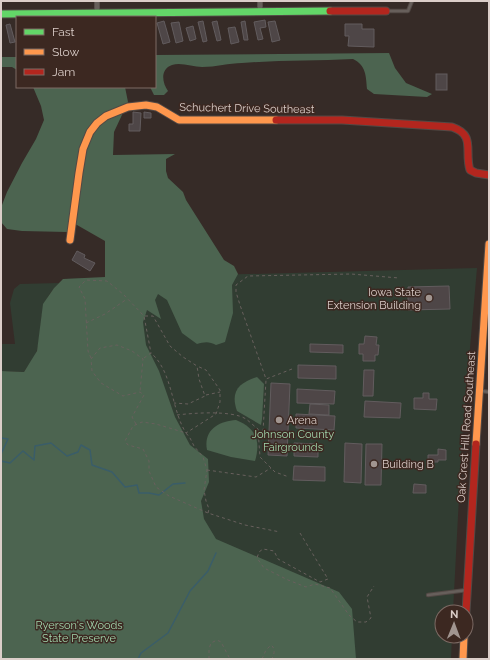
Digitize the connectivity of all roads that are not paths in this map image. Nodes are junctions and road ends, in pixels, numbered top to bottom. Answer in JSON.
{"nodes":[{"id":1,"x":97,"y":1,"type":"edge"},
{"id":2,"x":260,"y":1,"type":"edge"},
{"id":3,"x":412,"y":1,"type":"edge"},
{"id":4,"x":386,"y":11,"type":"joint"},
{"id":5,"x":260,"y":12,"type":"junction"},
{"id":6,"x":1,"y":14,"type":"edge"},
{"id":7,"x":97,"y":14,"type":"junction"},
{"id":8,"x":489,"y":175,"type":"edge"},
{"id":9,"x":70,"y":240,"type":"dead end"},
{"id":10,"x":489,"y":244,"type":"edge"},
{"id":11,"x":480,"y":391,"type":"junction"},
{"id":12,"x":489,"y":392,"type":"edge"},
{"id":13,"x":467,"y":590,"type":"junction"},
{"id":14,"x":428,"y":595,"type":"dead end"},
{"id":15,"x":466,"y":604,"type":"edge"},
{"id":16,"x":464,"y":644,"type":"edge"},
{"id":17,"x":463,"y":659,"type":"edge"}],
"edges":[{"from":1,"to":7,"type":"street"},
{"from":2,"to":5,"type":"street"},
{"from":3,"to":4,"type":"lane"},
{"from":4,"to":5,"type":"street"},
{"from":5,"to":7,"type":"street"},
{"from":6,"to":7,"type":"street"},
{"from":8,"to":9,"type":"street","name":"Schuchert Drive Southeast"},
{"from":10,"to":11,"type":"street","name":"Oak Crest Hill Road Southeast"},
{"from":11,"to":12,"type":"lane"},
{"from":11,"to":13,"type":"street","name":"Oak Crest Hill Road Southeast"},
{"from":13,"to":14,"type":"lane"},
{"from":13,"to":15,"type":"street","name":"Oak Crest Hill Road Southeast"},
{"from":16,"to":17,"type":"street"}]}
